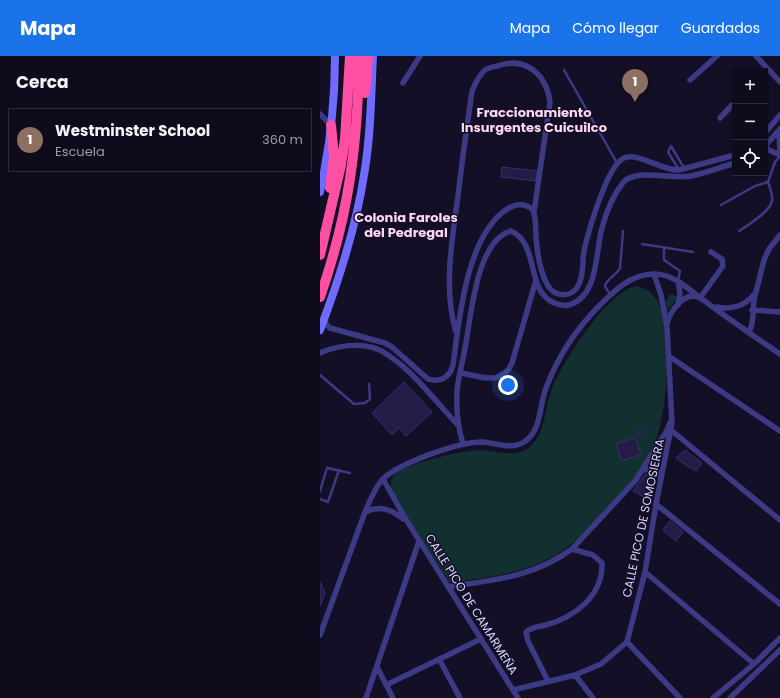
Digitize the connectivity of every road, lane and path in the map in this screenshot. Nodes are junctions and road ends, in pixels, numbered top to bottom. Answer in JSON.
{"nodes":[{"id":1,"x":335,"y":56,"type":"edge"},
{"id":2,"x":344,"y":56,"type":"edge"},
{"id":3,"x":350,"y":56,"type":"edge"},
{"id":4,"x":356,"y":56,"type":"edge"},
{"id":5,"x":359,"y":56,"type":"edge"},
{"id":6,"x":368,"y":56,"type":"edge"},
{"id":7,"x":373,"y":56,"type":"edge"},
{"id":8,"x":420,"y":56,"type":"edge"},
{"id":9,"x":717,"y":56,"type":"edge"},
{"id":10,"x":756,"y":56,"type":"edge"},
{"id":11,"x":765,"y":68,"type":"edge"},
{"id":12,"x":564,"y":70,"type":"dead end"},
{"id":13,"x":768,"y":72,"type":"edge"},
{"id":14,"x":690,"y":80,"type":"dead end"},
{"id":15,"x":780,"y":82,"type":"edge"},
{"id":16,"x":403,"y":83,"type":"dead end"},
{"id":17,"x":733,"y":104,"type":"edge"},
{"id":18,"x":320,"y":114,"type":"edge"},
{"id":19,"x":780,"y":115,"type":"edge"},
{"id":20,"x":720,"y":118,"type":"dead end"},
{"id":21,"x":331,"y":125,"type":"junction"},
{"id":22,"x":768,"y":129,"type":"edge"},
{"id":23,"x":780,"y":130,"type":"edge"},
{"id":24,"x":768,"y":143,"type":"edge"},
{"id":25,"x":768,"y":149,"type":"edge"},
{"id":26,"x":780,"y":154,"type":"edge"},
{"id":27,"x":732,"y":156,"type":"edge"},
{"id":28,"x":617,"y":163,"type":"junction"},
{"id":29,"x":732,"y":164,"type":"edge"},
{"id":30,"x":682,"y":170,"type":"junction"},
{"id":31,"x":352,"y":172,"type":"junction"},
{"id":32,"x":768,"y":182,"type":"junction"},
{"id":33,"x":325,"y":193,"type":"edge"},
{"id":34,"x":721,"y":205,"type":"dead end"},
{"id":35,"x":534,"y":212,"type":"junction"},
{"id":36,"x":624,"y":231,"type":"dead end"},
{"id":37,"x":739,"y":231,"type":"dead end"},
{"id":38,"x":780,"y":235,"type":"edge"},
{"id":39,"x":320,"y":241,"type":"edge"},
{"id":40,"x":642,"y":244,"type":"dead end"},
{"id":41,"x":664,"y":248,"type":"junction"},
{"id":42,"x":693,"y":252,"type":"dead end"},
{"id":43,"x":711,"y":252,"type":"dead end"},
{"id":44,"x":320,"y":255,"type":"edge"},
{"id":45,"x":654,"y":274,"type":"junction"},
{"id":46,"x":536,"y":279,"type":"junction"},
{"id":47,"x":320,"y":281,"type":"edge"},
{"id":48,"x":677,"y":281,"type":"junction"},
{"id":49,"x":756,"y":292,"type":"junction"},
{"id":50,"x":610,"y":295,"type":"junction"},
{"id":51,"x":320,"y":297,"type":"edge"},
{"id":52,"x":700,"y":298,"type":"junction"},
{"id":53,"x":678,"y":305,"type":"junction"},
{"id":54,"x":714,"y":307,"type":"junction"},
{"id":55,"x":752,"y":310,"type":"junction"},
{"id":56,"x":780,"y":312,"type":"edge"},
{"id":57,"x":326,"y":315,"type":"junction"},
{"id":58,"x":667,"y":327,"type":"junction"},
{"id":59,"x":320,"y":330,"type":"edge"},
{"id":60,"x":749,"y":332,"type":"junction"},
{"id":61,"x":457,"y":334,"type":"junction"},
{"id":62,"x":770,"y":347,"type":"junction"},
{"id":63,"x":780,"y":348,"type":"edge"},
{"id":64,"x":320,"y":352,"type":"edge"},
{"id":65,"x":780,"y":354,"type":"edge"},
{"id":66,"x":670,"y":357,"type":"junction"},
{"id":67,"x":418,"y":368,"type":"junction"},
{"id":68,"x":462,"y":373,"type":"junction"},
{"id":69,"x":410,"y":374,"type":"junction"},
{"id":70,"x":320,"y":375,"type":"edge"},
{"id":71,"x":369,"y":384,"type":"dead end"},
{"id":72,"x":672,"y":414,"type":"junction"},
{"id":73,"x":458,"y":425,"type":"junction"},
{"id":74,"x":672,"y":431,"type":"junction"},
{"id":75,"x":780,"y":431,"type":"edge"},
{"id":76,"x":464,"y":444,"type":"junction"},
{"id":77,"x":339,"y":470,"type":"junction"},
{"id":78,"x":640,"y":472,"type":"junction"},
{"id":79,"x":350,"y":473,"type":"dead end"},
{"id":80,"x":383,"y":479,"type":"junction"},
{"id":81,"x":661,"y":479,"type":"junction"},
{"id":82,"x":320,"y":491,"type":"edge"},
{"id":83,"x":320,"y":499,"type":"edge"},
{"id":84,"x":656,"y":504,"type":"junction"},
{"id":85,"x":365,"y":512,"type":"junction"},
{"id":86,"x":780,"y":520,"type":"edge"},
{"id":87,"x":407,"y":522,"type":"junction"},
{"id":88,"x":419,"y":542,"type":"junction"},
{"id":89,"x":572,"y":549,"type":"junction"},
{"id":90,"x":645,"y":572,"type":"junction"},
{"id":91,"x":448,"y":587,"type":"junction"},
{"id":92,"x":780,"y":604,"type":"edge"},
{"id":93,"x":320,"y":635,"type":"edge"},
{"id":94,"x":780,"y":638,"type":"edge"},
{"id":95,"x":480,"y":639,"type":"junction"},
{"id":96,"x":627,"y":642,"type":"junction"},
{"id":97,"x":780,"y":650,"type":"edge"},
{"id":98,"x":439,"y":659,"type":"junction"},
{"id":99,"x":754,"y":664,"type":"junction"},
{"id":100,"x":377,"y":667,"type":"junction"},
{"id":101,"x":575,"y":676,"type":"junction"},
{"id":102,"x":548,"y":681,"type":"junction"},
{"id":103,"x":386,"y":685,"type":"junction"},
{"id":104,"x":723,"y":689,"type":"junction"},
{"id":105,"x":513,"y":690,"type":"junction"},
{"id":106,"x":366,"y":698,"type":"edge"},
{"id":107,"x":393,"y":698,"type":"edge"},
{"id":108,"x":460,"y":698,"type":"edge"},
{"id":109,"x":518,"y":698,"type":"edge"},
{"id":110,"x":593,"y":698,"type":"edge"},
{"id":111,"x":680,"y":698,"type":"edge"},
{"id":112,"x":713,"y":698,"type":"edge"},
{"id":113,"x":729,"y":698,"type":"edge"}],
"edges":[{"from":1,"to":21,"type":"main road"},
{"from":2,"to":33,"type":"highway"},
{"from":3,"to":44,"type":"highway"},
{"from":4,"to":47,"type":"highway"},
{"from":5,"to":31,"type":"highway"},
{"from":6,"to":31,"type":"highway"},
{"from":7,"to":57,"type":"main road"},
{"from":8,"to":16,"type":"street"},
{"from":9,"to":14,"type":"street"},
{"from":10,"to":11,"type":"street"},
{"from":12,"to":28,"type":"lane"},
{"from":13,"to":15,"type":"street"},
{"from":17,"to":20,"type":"street"},
{"from":18,"to":21,"type":"street"},
{"from":19,"to":22,"type":"street"},
{"from":21,"to":33,"type":"highway"},
{"from":23,"to":24,"type":"street"},
{"from":23,"to":26,"type":"street"},
{"from":25,"to":26,"type":"street"},
{"from":26,"to":32,"type":"lane"},
{"from":27,"to":30,"type":"street"},
{"from":28,"to":30,"type":"street"},
{"from":28,"to":35,"type":"street"},
{"from":29,"to":46,"type":"street"},
{"from":30,"to":30,"type":"lane"},
{"from":31,"to":51,"type":"highway"},
{"from":32,"to":34,"type":"lane"},
{"from":32,"to":37,"type":"lane"},
{"from":33,"to":39,"type":"highway"},
{"from":35,"to":61,"type":"street"},
{"from":35,"to":61,"type":"street"},
{"from":36,"to":50,"type":"lane"},
{"from":38,"to":49,"type":"street"},
{"from":40,"to":41,"type":"lane"},
{"from":41,"to":42,"type":"lane"},
{"from":41,"to":48,"type":"lane"},
{"from":43,"to":52,"type":"street"},
{"from":45,"to":48,"type":"street"},
{"from":45,"to":50,"type":"street"},
{"from":45,"to":58,"type":"street","name":"CALLE PICO DE SOMOSIERRA"},
{"from":46,"to":68,"type":"street"},
{"from":46,"to":68,"type":"street"},
{"from":48,"to":52,"type":"street"},
{"from":48,"to":53,"type":"street"},
{"from":49,"to":54,"type":"street"},
{"from":49,"to":55,"type":"street"},
{"from":50,"to":76,"type":"street"},
{"from":52,"to":53,"type":"street"},
{"from":52,"to":54,"type":"street"},
{"from":53,"to":58,"type":"street"},
{"from":54,"to":60,"type":"street"},
{"from":55,"to":56,"type":"street"},
{"from":55,"to":60,"type":"street"},
{"from":57,"to":59,"type":"main road"},
{"from":57,"to":67,"type":"street"},
{"from":58,"to":66,"type":"street","name":"CALLE PICO DE SOMOSIERRA"},
{"from":60,"to":62,"type":"street"},
{"from":61,"to":67,"type":"street"},
{"from":62,"to":63,"type":"street"},
{"from":62,"to":65,"type":"street"},
{"from":64,"to":69,"type":"street"},
{"from":66,"to":72,"type":"street","name":"CALLE PICO DE SOMOSIERRA"},
{"from":66,"to":75,"type":"street"},
{"from":67,"to":69,"type":"street"},
{"from":68,"to":73,"type":"street"},
{"from":69,"to":73,"type":"street"},
{"from":70,"to":71,"type":"lane"},
{"from":72,"to":74,"type":"street","name":"CALLE PICO DE SOMOSIERRA"},
{"from":72,"to":78,"type":"street"},
{"from":73,"to":76,"type":"street"},
{"from":74,"to":81,"type":"street","name":"CALLE PICO DE SOMOSIERRA"},
{"from":74,"to":86,"type":"street"},
{"from":76,"to":80,"type":"street"},
{"from":77,"to":79,"type":"lane"},
{"from":77,"to":82,"type":"lane"},
{"from":77,"to":83,"type":"lane"},
{"from":78,"to":81,"type":"street"},
{"from":78,"to":89,"type":"street"},
{"from":80,"to":85,"type":"street"},
{"from":80,"to":87,"type":"street","name":"CALLE PICO DE CAMARMEÑA"},
{"from":81,"to":84,"type":"street","name":"CALLE PICO DE SOMOSIERRA"},
{"from":84,"to":90,"type":"street","name":"CALLE PICO DE SOMOSIERRA"},
{"from":84,"to":92,"type":"street"},
{"from":85,"to":87,"type":"street","name":"CALLE PICO DE CAMARMEÑA"},
{"from":85,"to":93,"type":"street"},
{"from":87,"to":88,"type":"street","name":"CALLE PICO DE CAMARMEÑA"},
{"from":88,"to":91,"type":"street","name":"CALLE PICO DE CAMARMEÑA"},
{"from":88,"to":100,"type":"street"},
{"from":89,"to":91,"type":"street"},
{"from":89,"to":102,"type":"street"},
{"from":90,"to":96,"type":"street","name":"CALLE PICO DE SOMOSIERRA"},
{"from":90,"to":99,"type":"street"},
{"from":91,"to":95,"type":"street","name":"CALLE PICO DE CAMARMEÑA"},
{"from":94,"to":99,"type":"street"},
{"from":95,"to":98,"type":"street"},
{"from":95,"to":105,"type":"street","name":"CALLE PICO DE CAMARMEÑA"},
{"from":96,"to":101,"type":"street"},
{"from":96,"to":111,"type":"street"},
{"from":97,"to":113,"type":"street"},
{"from":98,"to":103,"type":"street"},
{"from":98,"to":108,"type":"street"},
{"from":99,"to":104,"type":"street"},
{"from":100,"to":103,"type":"street"},
{"from":100,"to":106,"type":"street"},
{"from":101,"to":102,"type":"street"},
{"from":101,"to":110,"type":"street"},
{"from":102,"to":105,"type":"street"},
{"from":103,"to":107,"type":"street"},
{"from":104,"to":112,"type":"street"},
{"from":104,"to":113,"type":"street"},
{"from":105,"to":109,"type":"street","name":"CALLE PICO DE CAMARMEÑA"}]}
